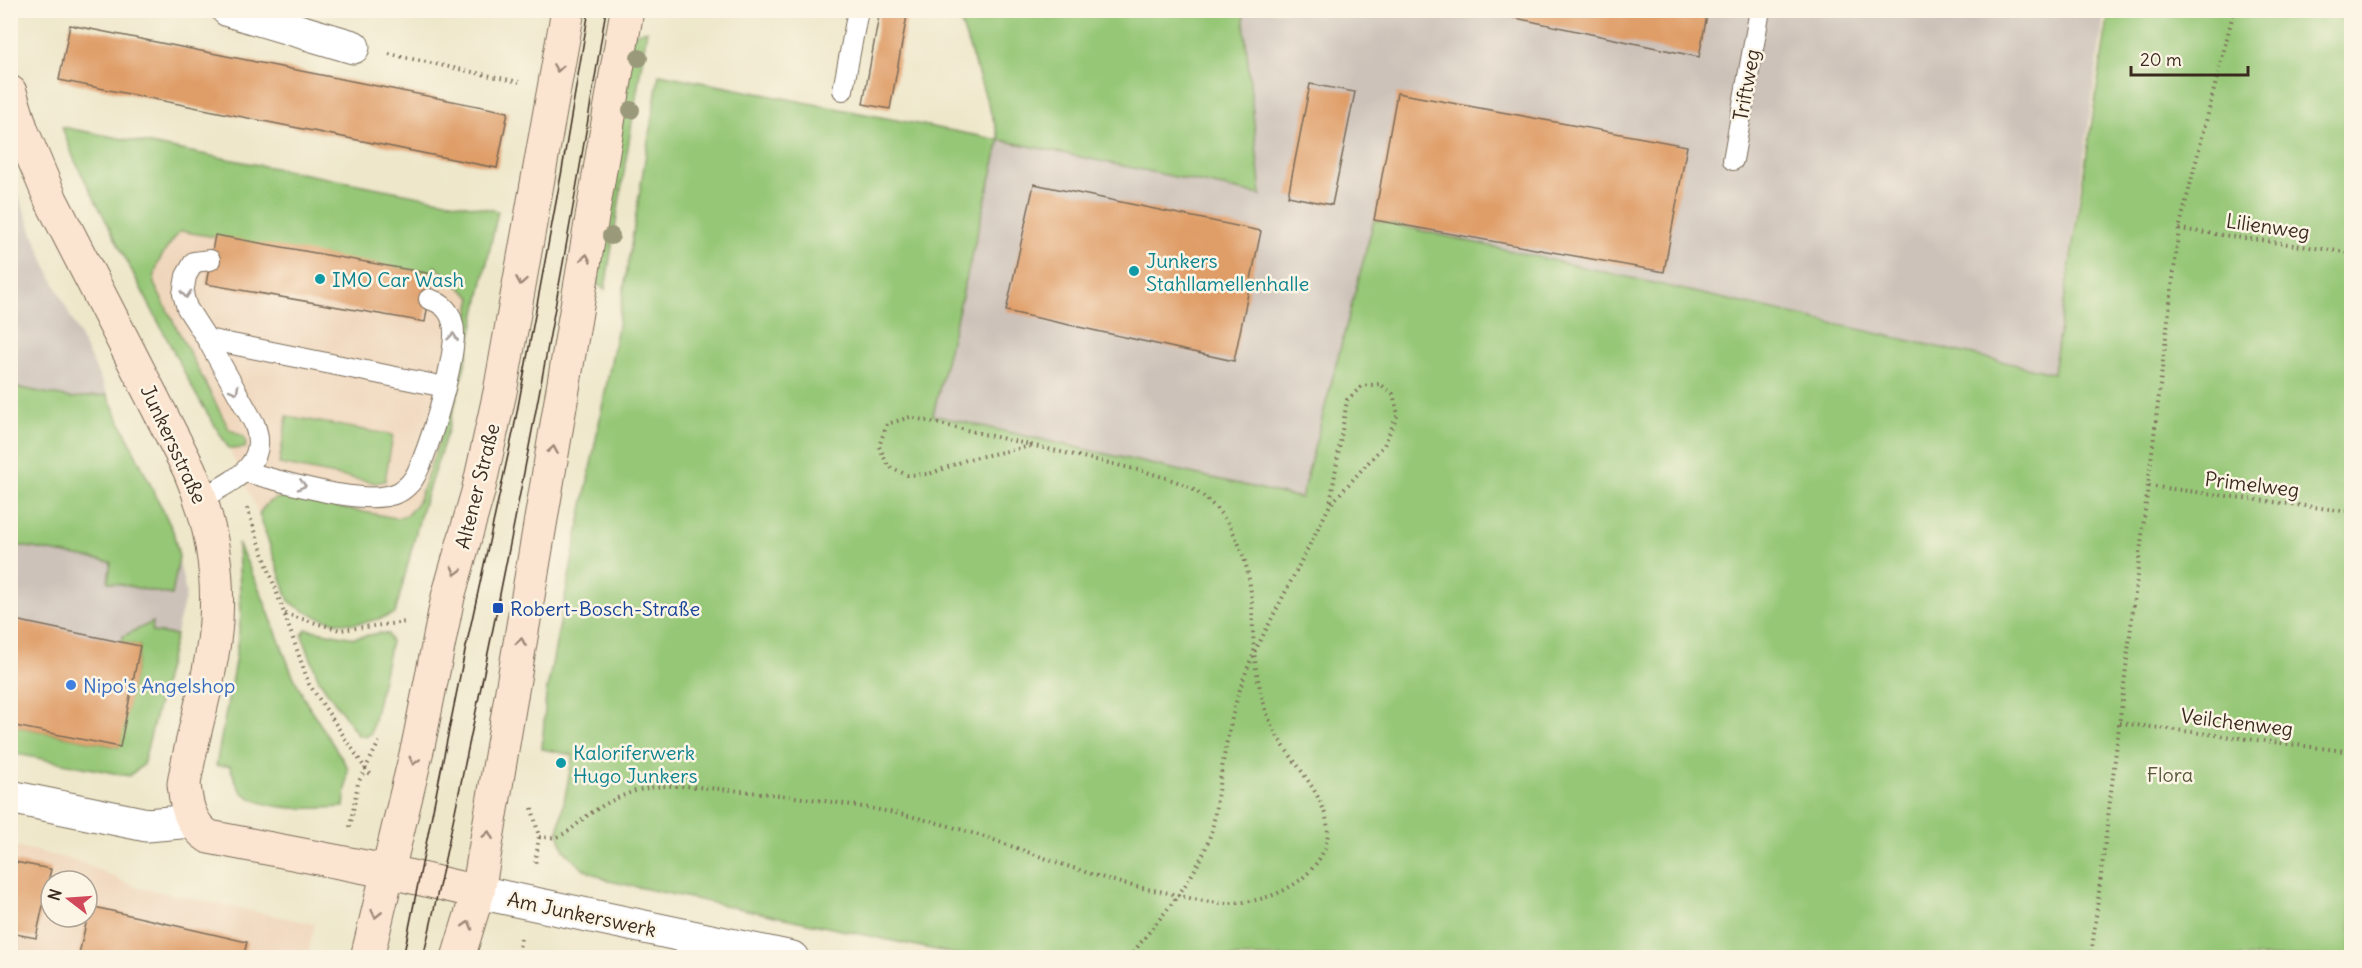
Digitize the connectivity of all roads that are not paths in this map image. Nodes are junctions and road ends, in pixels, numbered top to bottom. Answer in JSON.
{"nodes":[{"id":1,"x":228,"y":10,"type":"edge"},
{"id":2,"x":568,"y":10,"type":"edge"},
{"id":3,"x":627,"y":10,"type":"edge"},
{"id":4,"x":858,"y":10,"type":"edge"},
{"id":5,"x":1760,"y":10,"type":"edge"},
{"id":6,"x":353,"y":46,"type":"road end"},
{"id":7,"x":843,"y":90,"type":"dead end"},
{"id":8,"x":10,"y":92,"type":"edge"},
{"id":9,"x":1733,"y":160,"type":"dead end"},
{"id":10,"x":210,"y":260,"type":"dead end"},
{"id":11,"x":429,"y":299,"type":"dead end"},
{"id":12,"x":207,"y":339,"type":"junction"},
{"id":13,"x":445,"y":387,"type":"junction"},
{"id":14,"x":241,"y":475,"type":"junction"},
{"id":15,"x":202,"y":498,"type":"junction"},
{"id":16,"x":10,"y":797,"type":"edge"},
{"id":17,"x":192,"y":821,"type":"junction"},
{"id":18,"x":386,"y":871,"type":"junction"},
{"id":19,"x":478,"y":892,"type":"junction"},
{"id":20,"x":367,"y":957,"type":"edge"},
{"id":21,"x":458,"y":957,"type":"edge"},
{"id":22,"x":792,"y":957,"type":"edge"}],
"edges":[{"from":1,"to":6,"type":"street"},
{"from":2,"to":18,"type":"main road","name":"Altener Straße","one_way":true},
{"from":19,"to":3,"type":"main road","one_way":true},
{"from":4,"to":7,"type":"lane"},
{"from":5,"to":9,"type":"lane","name":"Triftweg"},
{"from":8,"to":15,"type":"main road","name":"Junkersstraße"},
{"from":10,"to":12,"type":"lane","one_way":true},
{"from":13,"to":11,"type":"lane","one_way":true},
{"from":12,"to":13,"type":"lane"},
{"from":12,"to":14,"type":"lane","one_way":true},
{"from":14,"to":13,"type":"lane","one_way":true},
{"from":14,"to":15,"type":"lane"},
{"from":15,"to":17,"type":"main road","name":"Junkersstraße"},
{"from":16,"to":17,"type":"street"},
{"from":17,"to":18,"type":"main road"},
{"from":18,"to":19,"type":"main road"},
{"from":18,"to":20,"type":"main road","name":"Altener Straße","one_way":true},
{"from":21,"to":19,"type":"main road","one_way":true},
{"from":19,"to":22,"type":"street","name":"Am Junkerswerk"}]}
